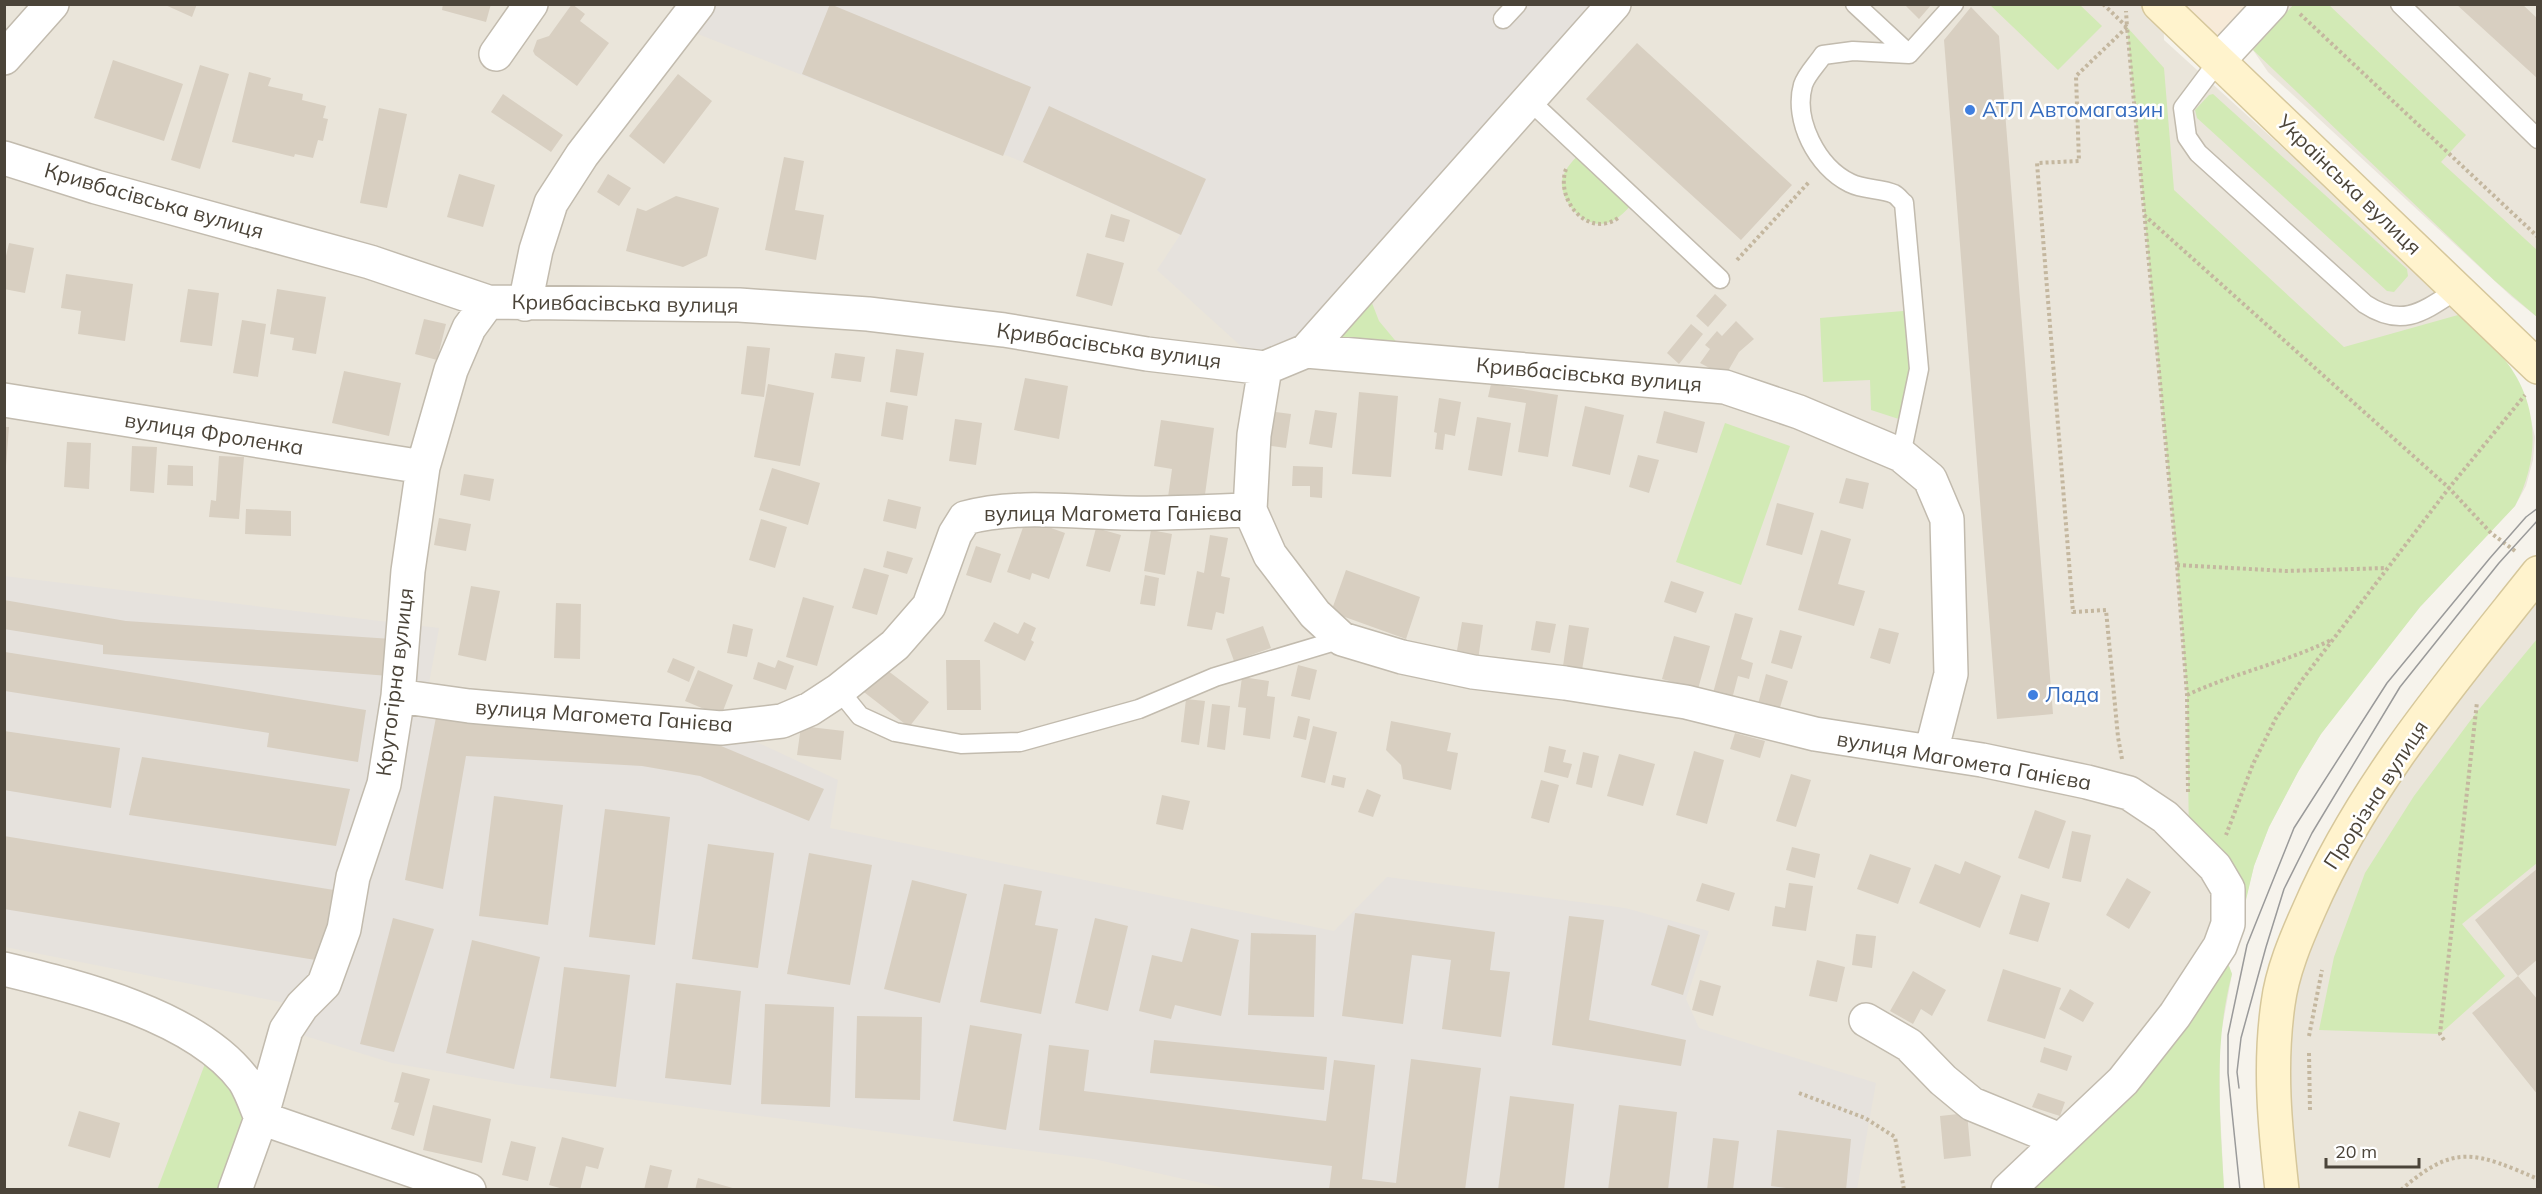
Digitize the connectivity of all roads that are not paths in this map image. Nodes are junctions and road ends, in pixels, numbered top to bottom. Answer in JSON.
{"nodes":[{"id":1,"x":531,"y":4,"type":"edge"},
{"id":2,"x":698,"y":4,"type":"edge"},
{"id":3,"x":1517,"y":4,"type":"edge"},
{"id":4,"x":1614,"y":4,"type":"edge"},
{"id":5,"x":1855,"y":4,"type":"edge"},
{"id":6,"x":1954,"y":4,"type":"edge"},
{"id":7,"x":2159,"y":4,"type":"edge"},
{"id":8,"x":2400,"y":4,"type":"edge"},
{"id":9,"x":2281,"y":5,"type":"edge"},
{"id":10,"x":45,"y":8,"type":"edge"},
{"id":11,"x":1503,"y":19,"type":"dead end"},
{"id":12,"x":496,"y":54,"type":"dead end"},
{"id":13,"x":1909,"y":54,"type":"junction"},
{"id":14,"x":4,"y":58,"type":"edge"},
{"id":15,"x":2219,"y":60,"type":"junction"},
{"id":16,"x":1529,"y":100,"type":"junction"},
{"id":17,"x":2538,"y":138,"type":"edge"},
{"id":18,"x":4,"y":158,"type":"edge"},
{"id":19,"x":1720,"y":279,"type":"road end"},
{"id":20,"x":2458,"y":289,"type":"junction"},
{"id":21,"x":488,"y":302,"type":"junction"},
{"id":22,"x":525,"y":304,"type":"junction"},
{"id":23,"x":1306,"y":351,"type":"junction"},
{"id":24,"x":1265,"y":368,"type":"junction"},
{"id":25,"x":2534,"y":377,"type":"edge"},
{"id":26,"x":4,"y":400,"type":"edge"},
{"id":27,"x":1901,"y":455,"type":"junction"},
{"id":28,"x":423,"y":467,"type":"junction"},
{"id":29,"x":1250,"y":510,"type":"junction"},
{"id":30,"x":2528,"y":563,"type":"edge"},
{"id":31,"x":1342,"y":639,"type":"junction"},
{"id":32,"x":839,"y":690,"type":"junction"},
{"id":33,"x":398,"y":696,"type":"junction"},
{"id":34,"x":1931,"y":752,"type":"junction"},
{"id":35,"x":4,"y":969,"type":"edge"},
{"id":36,"x":1866,"y":1020,"type":"dead end"},
{"id":37,"x":261,"y":1118,"type":"junction"},
{"id":38,"x":2060,"y":1140,"type":"junction"},
{"id":39,"x":235,"y":1190,"type":"edge"},
{"id":40,"x":469,"y":1190,"type":"edge"},
{"id":41,"x":2008,"y":1190,"type":"edge"},
{"id":42,"x":2282,"y":1190,"type":"edge"}],
"edges":[{"from":1,"to":12,"type":"street"},
{"from":2,"to":22,"type":"street"},
{"from":3,"to":11,"type":"lane"},
{"from":4,"to":16,"type":"street"},
{"from":5,"to":13,"type":"lane"},
{"from":6,"to":13,"type":"lane"},
{"from":7,"to":15,"type":"main road","name":"Українська вулиця"},
{"from":8,"to":17,"type":"lane"},
{"from":9,"to":15,"type":"street"},
{"from":10,"to":14,"type":"street"},
{"from":13,"to":27,"type":"lane"},
{"from":15,"to":20,"type":"main road","name":"Українська вулиця"},
{"from":15,"to":20,"type":"lane"},
{"from":16,"to":19,"type":"lane"},
{"from":16,"to":23,"type":"street"},
{"from":18,"to":21,"type":"street","name":"Кривбасівська вулиця"},
{"from":20,"to":25,"type":"main road","name":"Українська вулиця"},
{"from":21,"to":22,"type":"street","name":"Кривбасівська вулиця"},
{"from":21,"to":28,"type":"street","name":"Крутогірна вулиця"},
{"from":22,"to":24,"type":"street","name":"Кривбасівська вулиця"},
{"from":23,"to":24,"type":"street","name":"Кривбасівська вулиця"},
{"from":23,"to":27,"type":"street","name":"Кривбасівська вулиця"},
{"from":24,"to":29,"type":"street"},
{"from":26,"to":28,"type":"street","name":"вулиця Фроленка"},
{"from":27,"to":34,"type":"street","name":"Кривбасівська вулиця"},
{"from":28,"to":33,"type":"street","name":"Крутогірна вулиця"},
{"from":29,"to":31,"type":"street","name":"вулиця Магомета Ганієва"},
{"from":29,"to":32,"type":"street","name":"вулиця Магомета Ганієва"},
{"from":30,"to":42,"type":"main road","name":"Прорізна вулиця"},
{"from":31,"to":32,"type":"lane"},
{"from":31,"to":34,"type":"street","name":"вулиця Магомета Ганієва"},
{"from":32,"to":33,"type":"street","name":"вулиця Магомета Ганієва"},
{"from":33,"to":37,"type":"street","name":"Крутогірна вулиця"},
{"from":34,"to":38,"type":"street","name":"вулиця Магомета Ганієва"},
{"from":35,"to":37,"type":"street"},
{"from":36,"to":38,"type":"street"},
{"from":37,"to":39,"type":"street","name":"Крутогірна вулиця"},
{"from":37,"to":40,"type":"street"},
{"from":38,"to":41,"type":"street","name":"вулиця Магомета Ганієва"}]}
